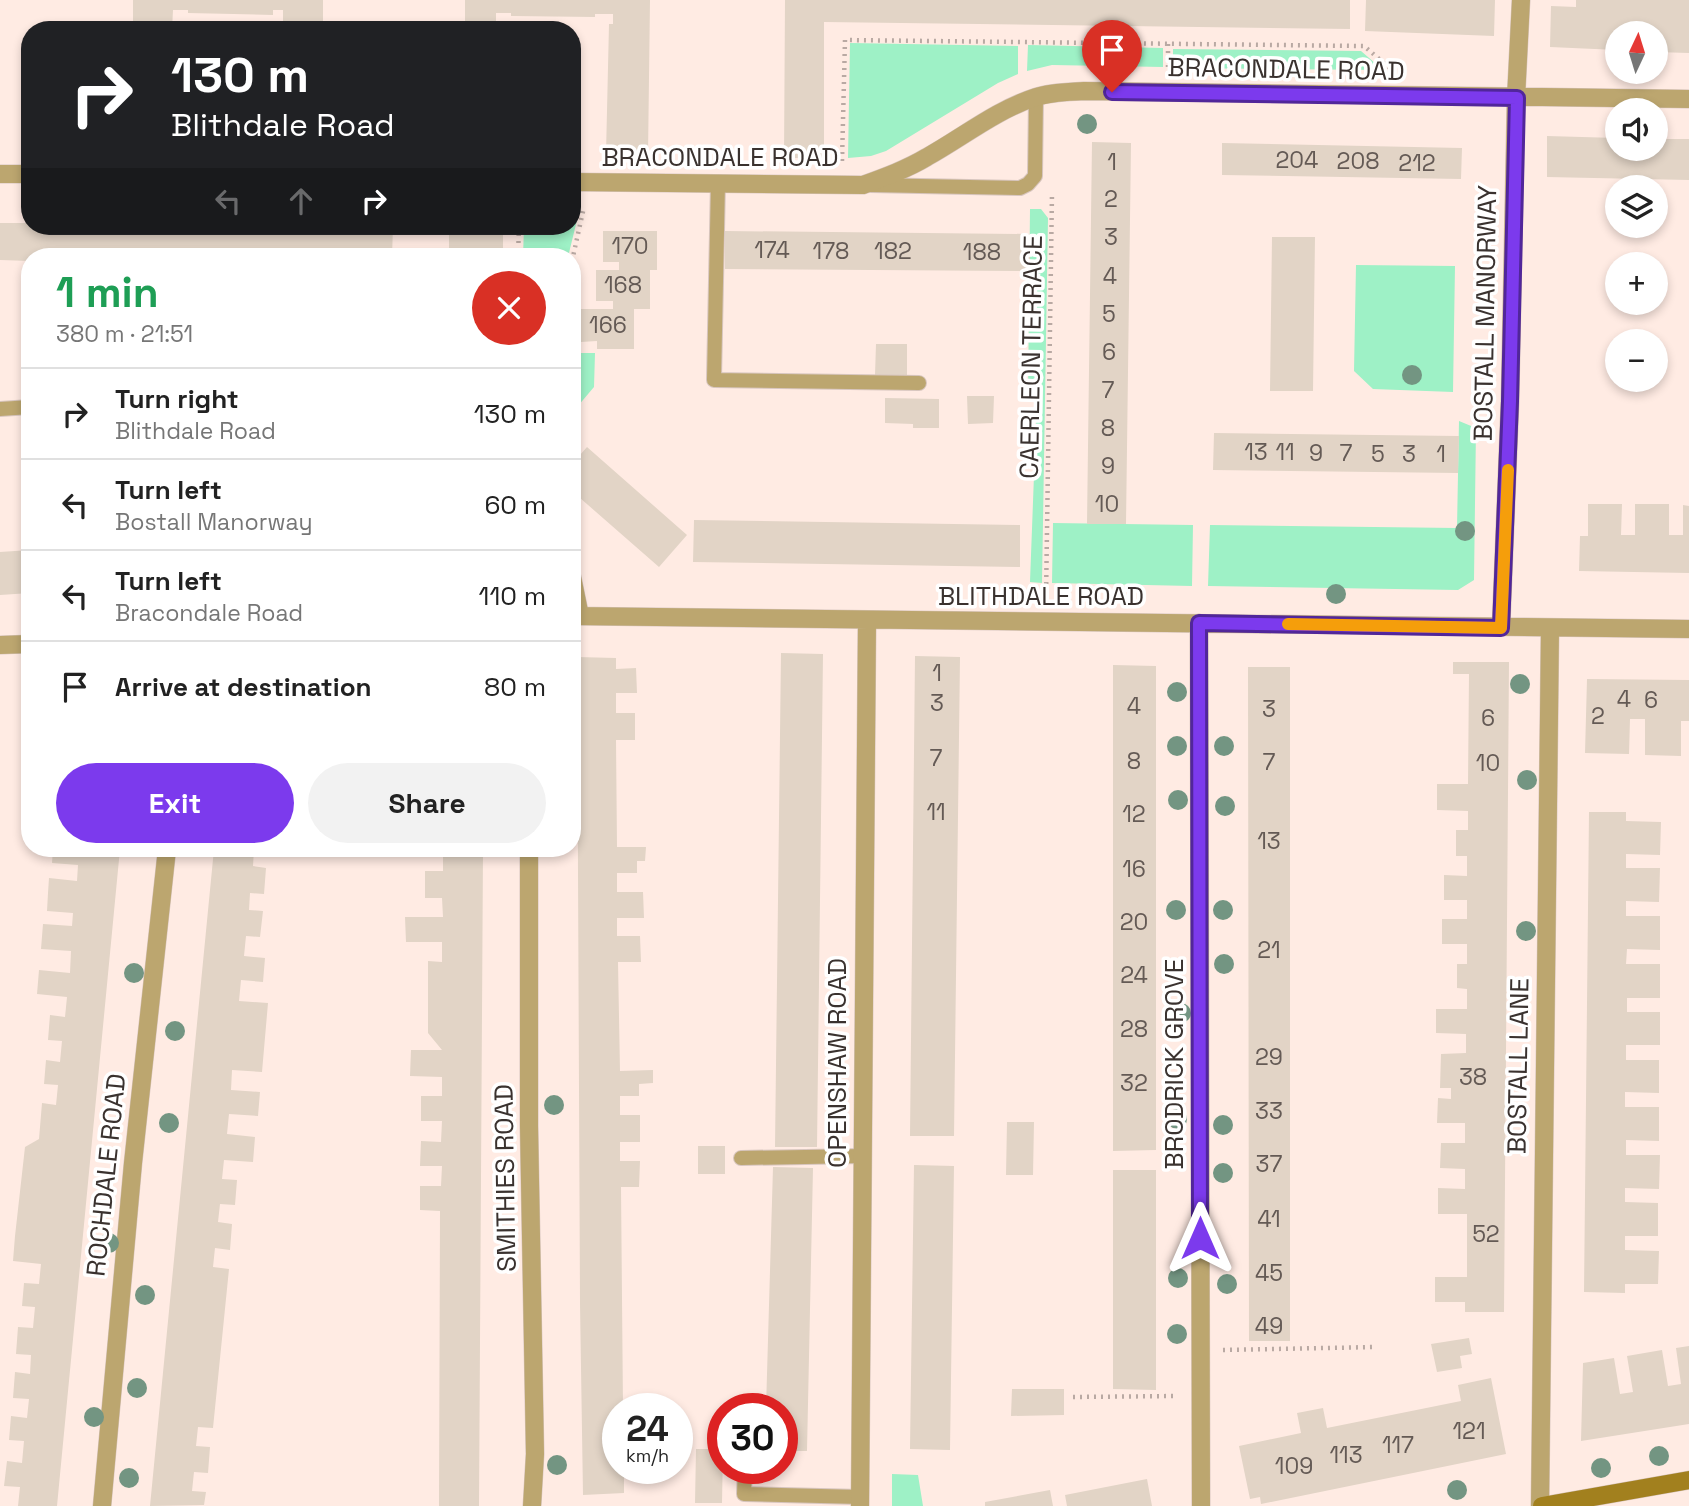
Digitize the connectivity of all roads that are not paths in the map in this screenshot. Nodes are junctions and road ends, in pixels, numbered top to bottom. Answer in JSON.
{"nodes":[{"id":1,"x":1521,"y":0,"type":"edge"},
{"id":2,"x":1036,"y":97,"type":"junction"},
{"id":3,"x":1517,"y":98,"type":"junction"},
{"id":4,"x":1689,"y":99,"type":"edge"},
{"id":5,"x":0,"y":174,"type":"edge"},
{"id":6,"x":21,"y":174,"type":"edge"},
{"id":7,"x":581,"y":182,"type":"edge"},
{"id":8,"x":718,"y":182,"type":"junction"},
{"id":9,"x":863,"y":184,"type":"junction"},
{"id":10,"x":919,"y":383,"type":"dead end"},
{"id":11,"x":21,"y":409,"type":"edge"},
{"id":12,"x":0,"y":410,"type":"edge"},
{"id":13,"x":581,"y":616,"type":"edge"},
{"id":14,"x":867,"y":621,"type":"junction"},
{"id":15,"x":1199,"y":623,"type":"junction"},
{"id":16,"x":1501,"y":628,"type":"junction"},
{"id":17,"x":1550,"y":628,"type":"junction"},
{"id":18,"x":1689,"y":629,"type":"edge"},
{"id":19,"x":21,"y":644,"type":"edge"},
{"id":20,"x":0,"y":645,"type":"edge"},
{"id":21,"x":166,"y":857,"type":"edge"},
{"id":22,"x":529,"y":857,"type":"edge"},
{"id":23,"x":863,"y":1156,"type":"junction"},
{"id":24,"x":741,"y":1158,"type":"dead end"},
{"id":25,"x":1689,"y":1480,"type":"edge"},
{"id":26,"x":744,"y":1484,"type":"edge"},
{"id":27,"x":860,"y":1501,"type":"edge"},
{"id":28,"x":102,"y":1506,"type":"edge"},
{"id":29,"x":532,"y":1506,"type":"edge"},
{"id":30,"x":1201,"y":1506,"type":"edge"},
{"id":31,"x":1541,"y":1506,"type":"edge"}],
"edges":[{"from":1,"to":3,"type":"street","name":"BOSTALL MANORWAY"},
{"from":2,"to":3,"type":"street","name":"BRACONDALE ROAD"},
{"from":2,"to":9,"type":"street","name":"BRACONDALE ROAD"},
{"from":2,"to":9,"type":"lane"},
{"from":3,"to":4,"type":"street","name":"BRACONDALE ROAD"},
{"from":3,"to":16,"type":"street","name":"BOSTALL MANORWAY"},
{"from":5,"to":6,"type":"street"},
{"from":7,"to":8,"type":"street","name":"BRACONDALE ROAD"},
{"from":8,"to":9,"type":"street","name":"BRACONDALE ROAD"},
{"from":8,"to":10,"type":"lane"},
{"from":11,"to":12,"type":"lane"},
{"from":13,"to":14,"type":"street","name":"BLITHDALE ROAD"},
{"from":14,"to":15,"type":"street","name":"BLITHDALE ROAD"},
{"from":14,"to":23,"type":"street","name":"OPENSHAW ROAD"},
{"from":15,"to":16,"type":"street","name":"BLITHDALE ROAD"},
{"from":15,"to":30,"type":"street","name":"BRODRICK GROVE"},
{"from":16,"to":17,"type":"street","name":"BLITHDALE ROAD"},
{"from":17,"to":18,"type":"street","name":"BLITHDALE ROAD"},
{"from":17,"to":31,"type":"street","name":"BOSTALL LANE"},
{"from":19,"to":20,"type":"street"},
{"from":21,"to":28,"type":"street","name":"ROCHDALE ROAD"},
{"from":22,"to":29,"type":"street","name":"SMITHIES ROAD"},
{"from":23,"to":24,"type":"lane"},
{"from":23,"to":27,"type":"street","name":"OPENSHAW ROAD"},
{"from":25,"to":31,"type":"main road"},
{"from":26,"to":27,"type":"lane"}]}
